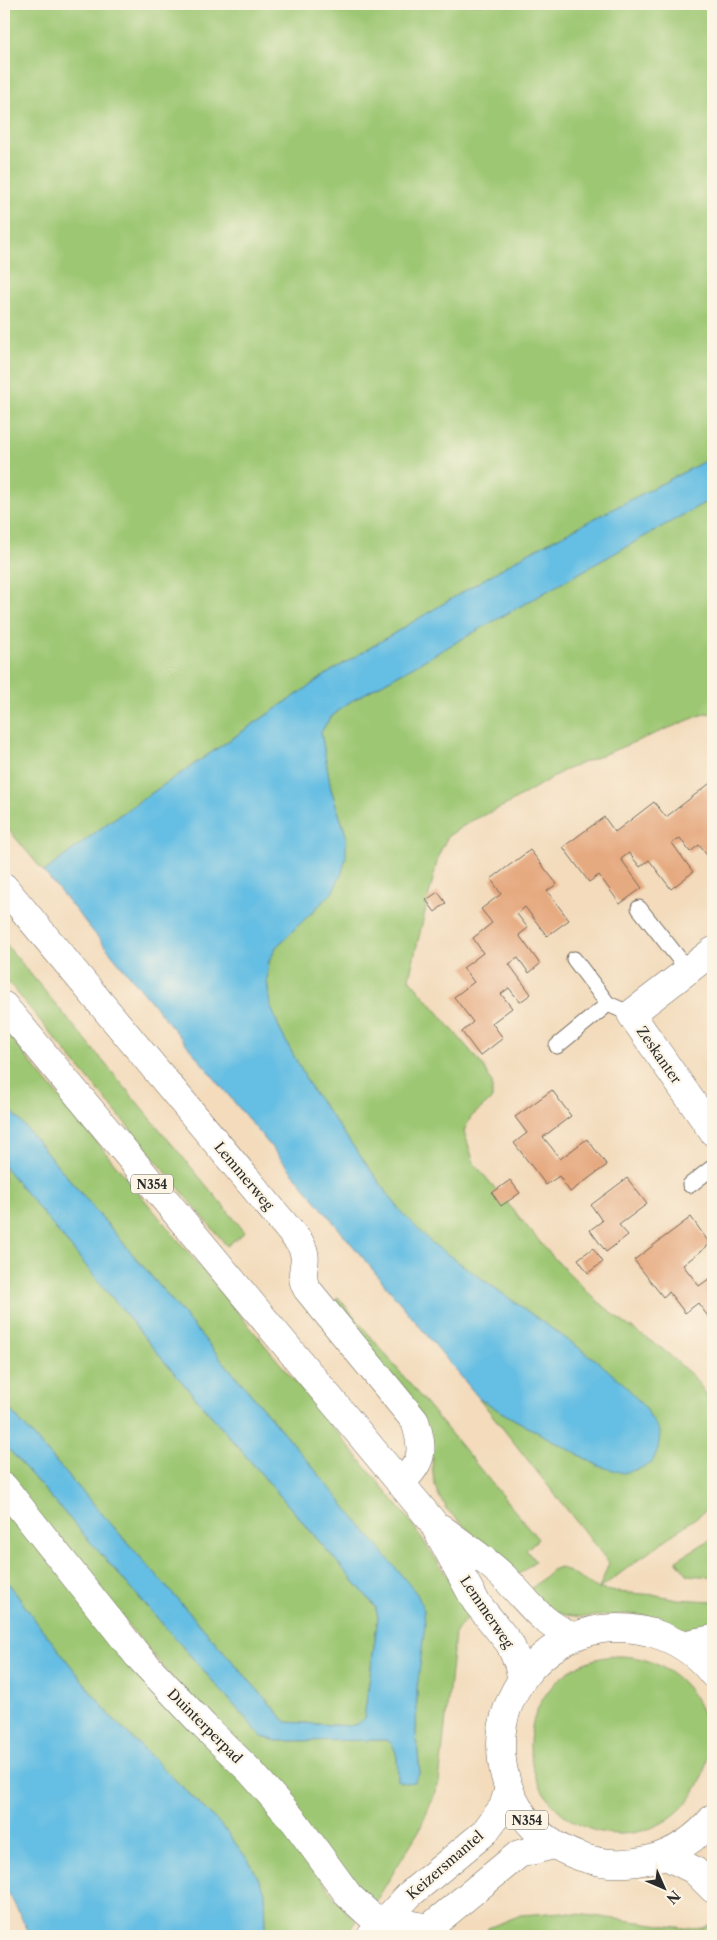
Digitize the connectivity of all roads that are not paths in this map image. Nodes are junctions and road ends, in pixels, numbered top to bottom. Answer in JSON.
{"nodes":[{"id":1,"x":4,"y":887,"type":"edge"},
{"id":2,"x":639,"y":908,"type":"dead end"},
{"id":3,"x":713,"y":951,"type":"edge"},
{"id":4,"x":574,"y":959,"type":"dead end"},
{"id":5,"x":688,"y":970,"type":"junction"},
{"id":6,"x":4,"y":1006,"type":"edge"},
{"id":7,"x":619,"y":1009,"type":"junction"},
{"id":8,"x":557,"y":1046,"type":"dead end"},
{"id":9,"x":713,"y":1132,"type":"edge"},
{"id":10,"x":713,"y":1167,"type":"edge"},
{"id":11,"x":690,"y":1185,"type":"dead end"},
{"id":12,"x":400,"y":1483,"type":"junction"},
{"id":13,"x":4,"y":1487,"type":"edge"},
{"id":14,"x":432,"y":1521,"type":"junction"},
{"id":15,"x":574,"y":1637,"type":"junction"},
{"id":16,"x":713,"y":1639,"type":"edge"},
{"id":17,"x":681,"y":1645,"type":"junction"},
{"id":18,"x":713,"y":1674,"type":"edge"},
{"id":19,"x":522,"y":1679,"type":"junction"},
{"id":20,"x":509,"y":1788,"type":"junction"},
{"id":21,"x":713,"y":1818,"type":"edge"},
{"id":22,"x":554,"y":1845,"type":"junction"},
{"id":23,"x":664,"y":1855,"type":"junction"},
{"id":24,"x":713,"y":1890,"type":"edge"},
{"id":25,"x":378,"y":1928,"type":"edge"},
{"id":26,"x":424,"y":1932,"type":"edge"}],
"edges":[{"from":1,"to":12,"type":"street","name":"Lemmerweg"},
{"from":2,"to":5,"type":"lane"},
{"from":3,"to":5,"type":"street","name":"Zeskanter"},
{"from":4,"to":7,"type":"lane"},
{"from":5,"to":7,"type":"street","name":"Zeskanter"},
{"from":6,"to":12,"type":"street","name":"Lemmerweg","number":"N354"},
{"from":7,"to":8,"type":"lane"},
{"from":7,"to":9,"type":"street","name":"Zeskanter"},
{"from":10,"to":11,"type":"lane"},
{"from":12,"to":14,"type":"street","name":"Lemmerweg","number":"N354"},
{"from":13,"to":25,"type":"street","name":"Duinterperpad"},
{"from":14,"to":15,"type":"street","name":"Lemmerweg","number":"N354"},
{"from":14,"to":19,"type":"street","name":"Lemmerweg","number":"N354"},
{"from":15,"to":17,"type":"street","number":"N354"},
{"from":15,"to":19,"type":"street","number":"N354"},
{"from":16,"to":17,"type":"street"},
{"from":17,"to":18,"type":"street","number":"N354"},
{"from":19,"to":20,"type":"street","number":"N354"},
{"from":20,"to":22,"type":"street","number":"N354"},
{"from":20,"to":25,"type":"street","name":"Keizersmantel"},
{"from":21,"to":23,"type":"street","number":"N354"},
{"from":22,"to":23,"type":"street","number":"N354"},
{"from":22,"to":26,"type":"street"},
{"from":23,"to":24,"type":"street"},
{"from":25,"to":26,"type":"street","name":"Duinterperpad"}]}
